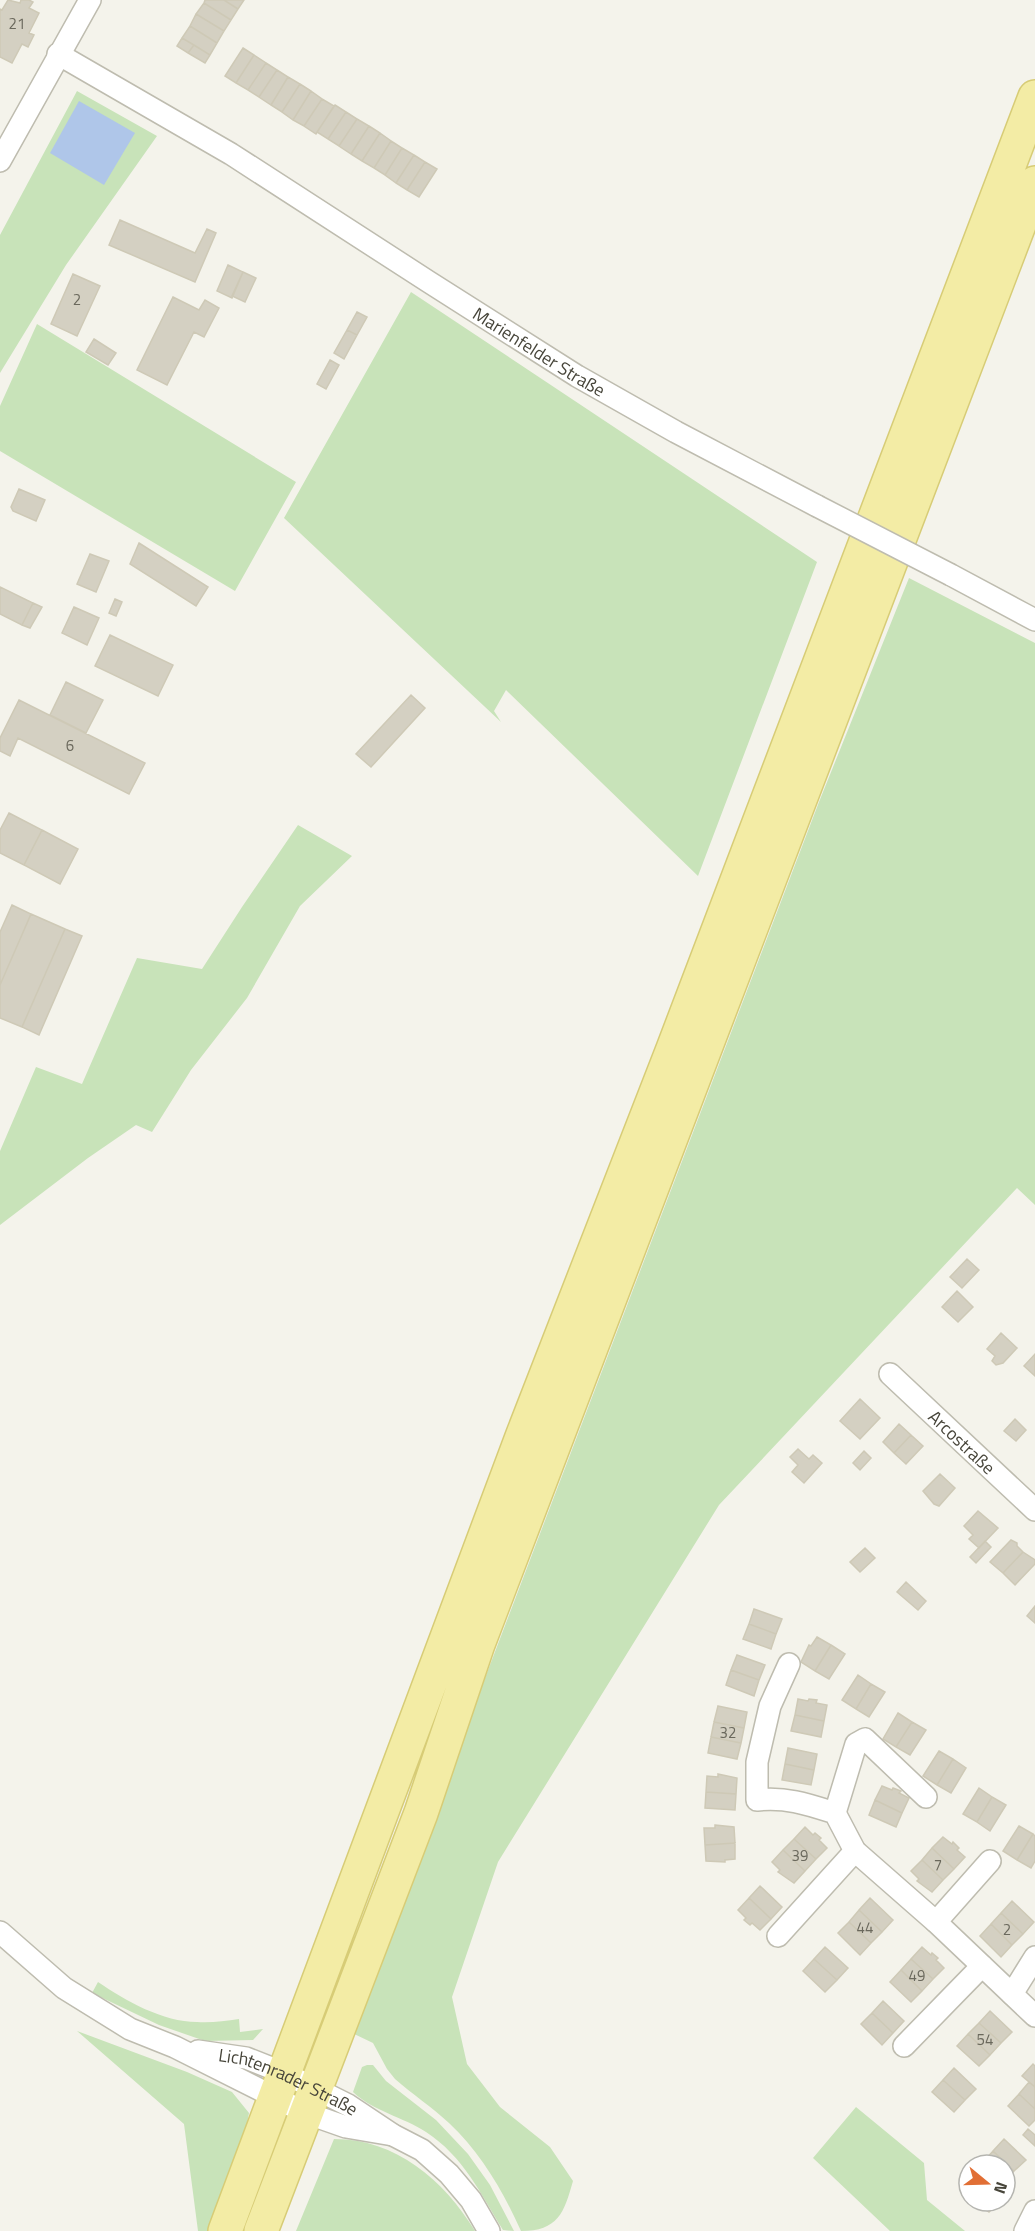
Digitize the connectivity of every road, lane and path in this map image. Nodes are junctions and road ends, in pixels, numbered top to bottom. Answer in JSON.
{"nodes":[{"id":1,"x":90,"y":0,"type":"edge"},
{"id":2,"x":58,"y":54,"type":"junction"},
{"id":3,"x":1035,"y":97,"type":"edge"},
{"id":4,"x":0,"y":161,"type":"edge"},
{"id":5,"x":1035,"y":183,"type":"edge"},
{"id":6,"x":1035,"y":620,"type":"edge"},
{"id":7,"x":890,"y":1374,"type":"dead end"},
{"id":8,"x":1035,"y":1510,"type":"edge"},
{"id":9,"x":789,"y":1664,"type":"dead end"},
{"id":10,"x":926,"y":1797,"type":"dead end"},
{"id":11,"x":835,"y":1813,"type":"junction"},
{"id":12,"x":855,"y":1851,"type":"junction"},
{"id":13,"x":990,"y":1861,"type":"dead end"},
{"id":14,"x":936,"y":1922,"type":"junction"},
{"id":15,"x":0,"y":1932,"type":"edge"},
{"id":16,"x":778,"y":1936,"type":"dead end"},
{"id":17,"x":1035,"y":1957,"type":"edge"},
{"id":18,"x":982,"y":1966,"type":"junction"},
{"id":19,"x":1011,"y":1994,"type":"junction"},
{"id":20,"x":1035,"y":2016,"type":"edge"},
{"id":21,"x":904,"y":2046,"type":"dead end"},
{"id":22,"x":279,"y":2085,"type":"junction"},
{"id":23,"x":311,"y":2100,"type":"junction"},
{"id":24,"x":1035,"y":2211,"type":"edge"},
{"id":25,"x":225,"y":2231,"type":"edge"},
{"id":26,"x":261,"y":2231,"type":"edge"},
{"id":27,"x":489,"y":2231,"type":"edge"},
{"id":28,"x":1025,"y":2231,"type":"edge"}],
"edges":[{"from":1,"to":2,"type":"street"},
{"from":2,"to":4,"type":"street"},
{"from":2,"to":6,"type":"street","name":"Marienfelder Straße","bridge":true},
{"from":3,"to":22,"type":"main road"},
{"from":5,"to":23,"type":"main road"},
{"from":7,"to":8,"type":"street","name":"Arcostraße"},
{"from":9,"to":11,"type":"street"},
{"from":10,"to":11,"type":"street"},
{"from":11,"to":12,"type":"street"},
{"from":12,"to":14,"type":"street"},
{"from":12,"to":16,"type":"street"},
{"from":13,"to":14,"type":"street"},
{"from":14,"to":18,"type":"street"},
{"from":15,"to":22,"type":"street","name":"Lichtenrader Straße"},
{"from":17,"to":19,"type":"street"},
{"from":18,"to":19,"type":"street"},
{"from":18,"to":21,"type":"street"},
{"from":19,"to":20,"type":"street"},
{"from":22,"to":23,"type":"street","name":"Lichtenrader Straße"},
{"from":22,"to":25,"type":"main road"},
{"from":23,"to":26,"type":"main road"},
{"from":23,"to":27,"type":"street","name":"Lichtenrader Straße"},
{"from":24,"to":28,"type":"street"}]}
